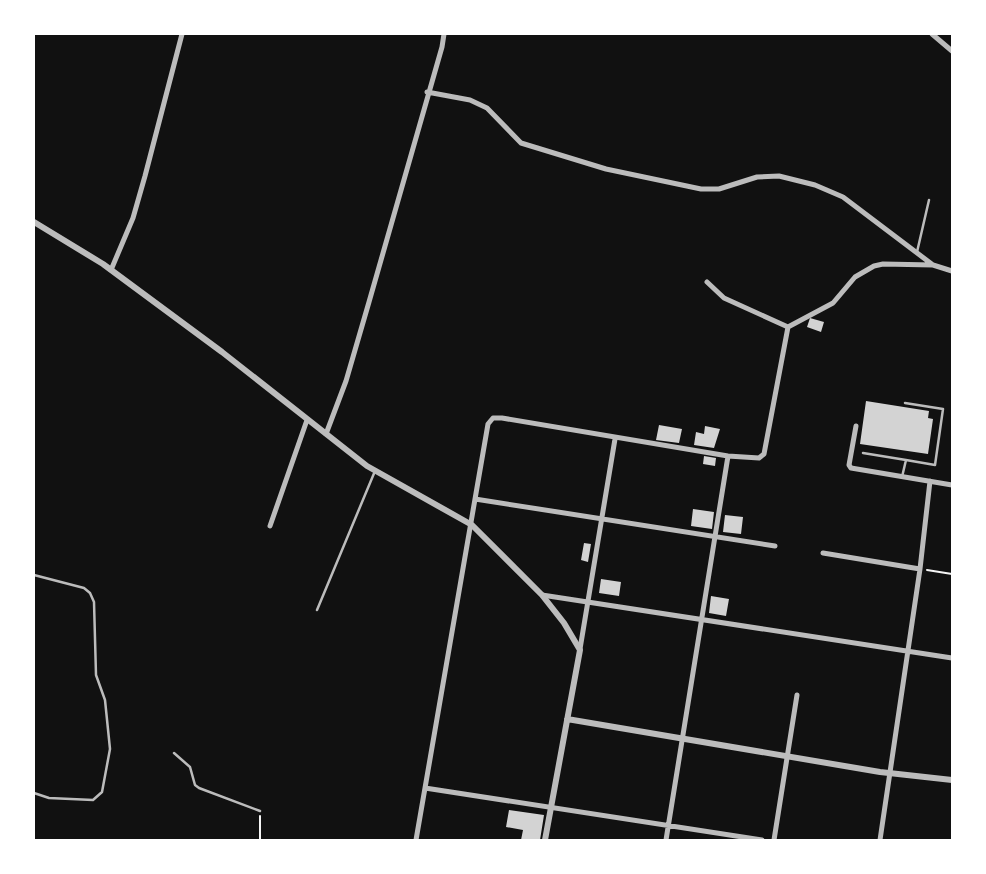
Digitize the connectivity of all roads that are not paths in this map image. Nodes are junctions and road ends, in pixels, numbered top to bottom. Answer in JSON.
{"nodes":[{"id":1,"x":182,"y":34,"type":"edge"},
{"id":2,"x":444,"y":34,"type":"edge"},
{"id":3,"x":932,"y":34,"type":"edge"},
{"id":4,"x":952,"y":51,"type":"edge"},
{"id":5,"x":428,"y":92,"type":"junction"},
{"id":6,"x":928,"y":200,"type":"dead end"},
{"id":7,"x":34,"y":222,"type":"edge"},
{"id":8,"x":917,"y":254,"type":"junction"},
{"id":9,"x":933,"y":265,"type":"junction"},
{"id":10,"x":112,"y":270,"type":"junction"},
{"id":11,"x":952,"y":271,"type":"edge"},
{"id":12,"x":707,"y":282,"type":"dead end"},
{"id":13,"x":788,"y":327,"type":"junction"},
{"id":14,"x":905,"y":403,"type":"dead end"},
{"id":15,"x":307,"y":420,"type":"junction"},
{"id":16,"x":856,"y":426,"type":"dead end"},
{"id":17,"x":326,"y":434,"type":"junction"},
{"id":18,"x":615,"y":438,"type":"junction"},
{"id":19,"x":863,"y":453,"type":"dead end"},
{"id":20,"x":728,"y":456,"type":"junction"},
{"id":21,"x":906,"y":460,"type":"junction"},
{"id":22,"x":375,"y":471,"type":"junction"},
{"id":23,"x":902,"y":477,"type":"junction"},
{"id":24,"x":930,"y":481,"type":"junction"},
{"id":25,"x":952,"y":485,"type":"edge"},
{"id":26,"x":476,"y":499,"type":"junction"},
{"id":27,"x":600,"y":519,"type":"junction"},
{"id":28,"x":472,"y":525,"type":"junction"},
{"id":29,"x":270,"y":526,"type":"dead end"},
{"id":30,"x":714,"y":537,"type":"junction"},
{"id":31,"x":775,"y":546,"type":"dead end"},
{"id":32,"x":822,"y":553,"type":"dead end"},
{"id":33,"x":920,"y":569,"type":"junction"},
{"id":34,"x":34,"y":575,"type":"edge"},
{"id":35,"x":542,"y":595,"type":"junction"},
{"id":36,"x":586,"y":602,"type":"junction"},
{"id":37,"x":317,"y":610,"type":"dead end"},
{"id":38,"x":701,"y":620,"type":"junction"},
{"id":39,"x":580,"y":650,"type":"junction"},
{"id":40,"x":906,"y":651,"type":"junction"},
{"id":41,"x":952,"y":658,"type":"edge"},
{"id":42,"x":797,"y":694,"type":"dead end"},
{"id":43,"x":567,"y":719,"type":"junction"},
{"id":44,"x":682,"y":738,"type":"junction"},
{"id":45,"x":174,"y":753,"type":"dead end"},
{"id":46,"x":787,"y":756,"type":"junction"},
{"id":47,"x":890,"y":774,"type":"junction"},
{"id":48,"x":952,"y":780,"type":"edge"},
{"id":49,"x":424,"y":788,"type":"junction"},
{"id":50,"x":34,"y":793,"type":"edge"},
{"id":51,"x":550,"y":808,"type":"junction"},
{"id":52,"x":260,"y":811,"type":"road end"},
{"id":53,"x":668,"y":827,"type":"junction"},
{"id":54,"x":416,"y":840,"type":"edge"},
{"id":55,"x":545,"y":840,"type":"edge"},
{"id":56,"x":666,"y":840,"type":"edge"},
{"id":57,"x":762,"y":840,"type":"edge"},
{"id":58,"x":774,"y":840,"type":"edge"},
{"id":59,"x":880,"y":840,"type":"edge"}],
"edges":[{"from":1,"to":10,"type":"street"},
{"from":2,"to":5,"type":"street"},
{"from":3,"to":4,"type":"street"},
{"from":5,"to":8,"type":"street"},
{"from":5,"to":17,"type":"street"},
{"from":6,"to":8,"type":"lane"},
{"from":7,"to":10,"type":"street"},
{"from":8,"to":9,"type":"street"},
{"from":9,"to":11,"type":"street"},
{"from":9,"to":13,"type":"street"},
{"from":10,"to":15,"type":"street"},
{"from":12,"to":13,"type":"street"},
{"from":13,"to":20,"type":"street"},
{"from":14,"to":21,"type":"lane"},
{"from":15,"to":17,"type":"street"},
{"from":15,"to":29,"type":"street"},
{"from":16,"to":23,"type":"street"},
{"from":17,"to":22,"type":"street"},
{"from":18,"to":20,"type":"street"},
{"from":18,"to":26,"type":"street"},
{"from":18,"to":27,"type":"street"},
{"from":19,"to":21,"type":"lane"},
{"from":20,"to":30,"type":"street"},
{"from":21,"to":23,"type":"lane"},
{"from":22,"to":28,"type":"street"},
{"from":22,"to":37,"type":"lane"},
{"from":23,"to":24,"type":"street"},
{"from":24,"to":25,"type":"street"},
{"from":24,"to":33,"type":"street"},
{"from":26,"to":27,"type":"street"},
{"from":26,"to":28,"type":"street"},
{"from":27,"to":30,"type":"street"},
{"from":27,"to":36,"type":"street"},
{"from":28,"to":35,"type":"street"},
{"from":28,"to":49,"type":"street"},
{"from":30,"to":31,"type":"street"},
{"from":30,"to":38,"type":"street"},
{"from":32,"to":33,"type":"street"},
{"from":33,"to":40,"type":"street"},
{"from":34,"to":50,"type":"lane"},
{"from":35,"to":36,"type":"street"},
{"from":35,"to":39,"type":"street"},
{"from":36,"to":38,"type":"street"},
{"from":36,"to":39,"type":"street"},
{"from":38,"to":40,"type":"street"},
{"from":38,"to":44,"type":"street"},
{"from":39,"to":43,"type":"street"},
{"from":40,"to":41,"type":"street"},
{"from":40,"to":47,"type":"street"},
{"from":42,"to":46,"type":"street"},
{"from":43,"to":44,"type":"street"},
{"from":43,"to":51,"type":"street"},
{"from":44,"to":46,"type":"street"},
{"from":44,"to":53,"type":"street"},
{"from":45,"to":52,"type":"lane"},
{"from":46,"to":47,"type":"street"},
{"from":46,"to":58,"type":"street"},
{"from":47,"to":48,"type":"street"},
{"from":47,"to":59,"type":"street"},
{"from":49,"to":51,"type":"street"},
{"from":49,"to":54,"type":"street"},
{"from":51,"to":53,"type":"street"},
{"from":51,"to":55,"type":"street"},
{"from":53,"to":56,"type":"street"},
{"from":53,"to":57,"type":"street"}]}
